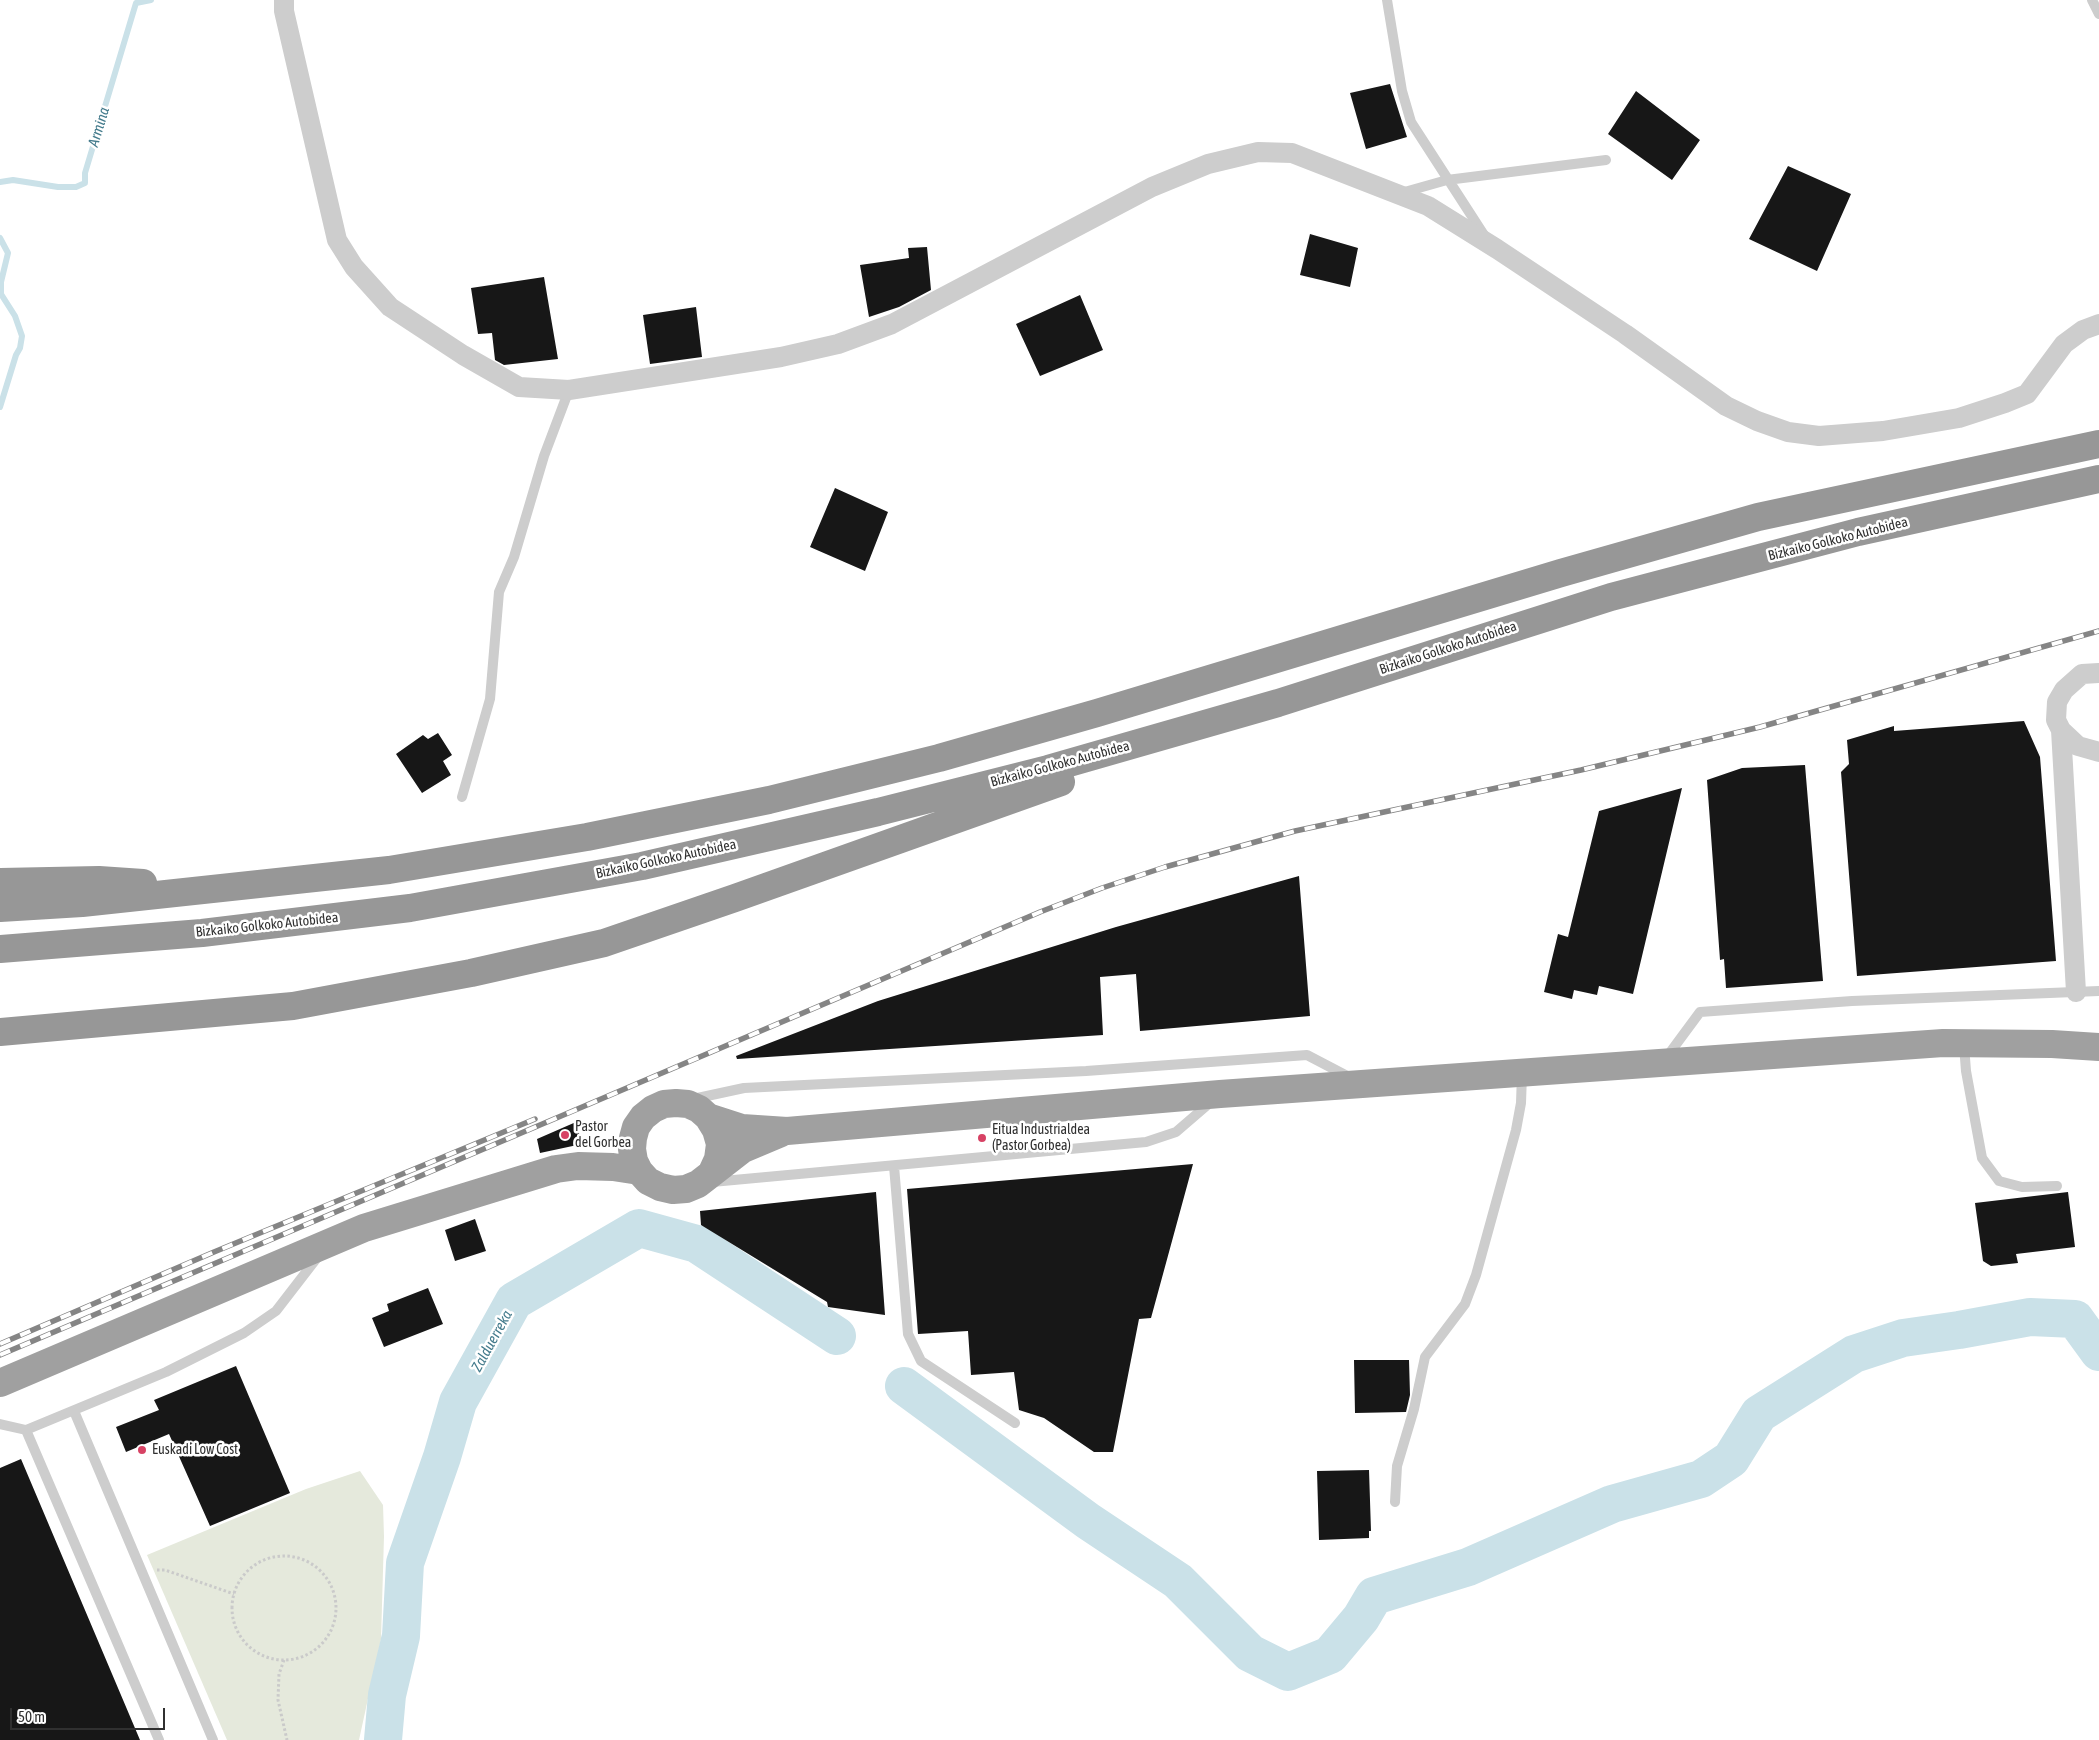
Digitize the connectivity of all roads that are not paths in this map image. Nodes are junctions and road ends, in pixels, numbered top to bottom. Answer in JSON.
{"nodes":[{"id":1,"x":284,"y":0,"type":"edge"},
{"id":2,"x":1387,"y":0,"type":"edge"},
{"id":3,"x":2092,"y":0,"type":"edge"},
{"id":4,"x":2099,"y":14,"type":"edge"},
{"id":5,"x":1606,"y":160,"type":"dead end"},
{"id":6,"x":1447,"y":180,"type":"junction"},
{"id":7,"x":1398,"y":194,"type":"junction"},
{"id":8,"x":1490,"y":244,"type":"junction"},
{"id":9,"x":2099,"y":324,"type":"edge"},
{"id":10,"x":569,"y":390,"type":"junction"},
{"id":11,"x":2099,"y":444,"type":"edge"},
{"id":12,"x":2099,"y":479,"type":"edge"},
{"id":13,"x":2099,"y":673,"type":"edge"},
{"id":14,"x":1278,"y":703,"type":"junction"},
{"id":15,"x":2061,"y":730,"type":"junction"},
{"id":16,"x":2099,"y":752,"type":"edge"},
{"id":17,"x":462,"y":797,"type":"dead end"},
{"id":18,"x":0,"y":882,"type":"edge"},
{"id":19,"x":209,"y":888,"type":"junction"},
{"id":20,"x":0,"y":908,"type":"edge"},
{"id":21,"x":0,"y":949,"type":"edge"},
{"id":22,"x":2099,"y":991,"type":"edge"},
{"id":23,"x":2076,"y":992,"type":"junction"},
{"id":24,"x":0,"y":1032,"type":"edge"},
{"id":25,"x":1964,"y":1044,"type":"junction"},
{"id":26,"x":2099,"y":1047,"type":"edge"},
{"id":27,"x":1663,"y":1062,"type":"junction"},
{"id":28,"x":1522,"y":1073,"type":"junction"},
{"id":29,"x":1363,"y":1084,"type":"junction"},
{"id":30,"x":1220,"y":1094,"type":"junction"},
{"id":31,"x":676,"y":1103,"type":"junction"},
{"id":32,"x":708,"y":1117,"type":"junction"},
{"id":33,"x":636,"y":1127,"type":"junction"},
{"id":34,"x":787,"y":1131,"type":"junction"},
{"id":35,"x":578,"y":1166,"type":"junction"},
{"id":36,"x":894,"y":1166,"type":"junction"},
{"id":37,"x":639,"y":1171,"type":"junction"},
{"id":38,"x":705,"y":1178,"type":"junction"},
{"id":39,"x":2057,"y":1186,"type":"dead end"},
{"id":40,"x":330,"y":1243,"type":"junction"},
{"id":41,"x":0,"y":1383,"type":"edge"},
{"id":42,"x":74,"y":1411,"type":"junction"},
{"id":43,"x":1015,"y":1423,"type":"dead end"},
{"id":44,"x":0,"y":1424,"type":"edge"},
{"id":45,"x":26,"y":1430,"type":"junction"},
{"id":46,"x":1395,"y":1502,"type":"dead end"},
{"id":47,"x":159,"y":1740,"type":"edge"},
{"id":48,"x":213,"y":1740,"type":"edge"}],
"edges":[{"from":1,"to":10,"type":"street"},
{"from":2,"to":6,"type":"lane"},
{"from":3,"to":4,"type":"lane"},
{"from":5,"to":6,"type":"lane"},
{"from":6,"to":7,"type":"lane"},
{"from":6,"to":8,"type":"lane"},
{"from":7,"to":8,"type":"street"},
{"from":7,"to":10,"type":"street"},
{"from":8,"to":9,"type":"street"},
{"from":10,"to":17,"type":"lane"},
{"from":11,"to":19,"type":"highway"},
{"from":12,"to":14,"type":"highway","name":"Bizkaiko Golkoko Autobidea"},
{"from":13,"to":15,"type":"street"},
{"from":14,"to":21,"type":"highway","name":"Bizkaiko Golkoko Autobidea"},
{"from":14,"to":24,"type":"highway"},
{"from":15,"to":16,"type":"street"},
{"from":15,"to":23,"type":"street"},
{"from":18,"to":19,"type":"highway"},
{"from":19,"to":20,"type":"highway"},
{"from":22,"to":23,"type":"lane"},
{"from":23,"to":27,"type":"lane"},
{"from":25,"to":26,"type":"highway"},
{"from":25,"to":27,"type":"highway"},
{"from":25,"to":39,"type":"lane"},
{"from":27,"to":28,"type":"highway"},
{"from":28,"to":29,"type":"highway"},
{"from":28,"to":46,"type":"lane"},
{"from":29,"to":30,"type":"highway"},
{"from":29,"to":31,"type":"lane"},
{"from":30,"to":34,"type":"highway"},
{"from":30,"to":36,"type":"lane"},
{"from":31,"to":32,"type":"highway"},
{"from":31,"to":33,"type":"highway"},
{"from":32,"to":34,"type":"highway"},
{"from":32,"to":38,"type":"highway"},
{"from":33,"to":35,"type":"highway"},
{"from":33,"to":37,"type":"highway"},
{"from":34,"to":38,"type":"highway"},
{"from":35,"to":37,"type":"highway"},
{"from":35,"to":40,"type":"highway"},
{"from":36,"to":38,"type":"lane"},
{"from":36,"to":43,"type":"lane"},
{"from":37,"to":38,"type":"highway"},
{"from":40,"to":41,"type":"highway"},
{"from":40,"to":42,"type":"lane"},
{"from":42,"to":45,"type":"lane"},
{"from":42,"to":48,"type":"lane"},
{"from":44,"to":45,"type":"lane"},
{"from":45,"to":47,"type":"lane"}]}
